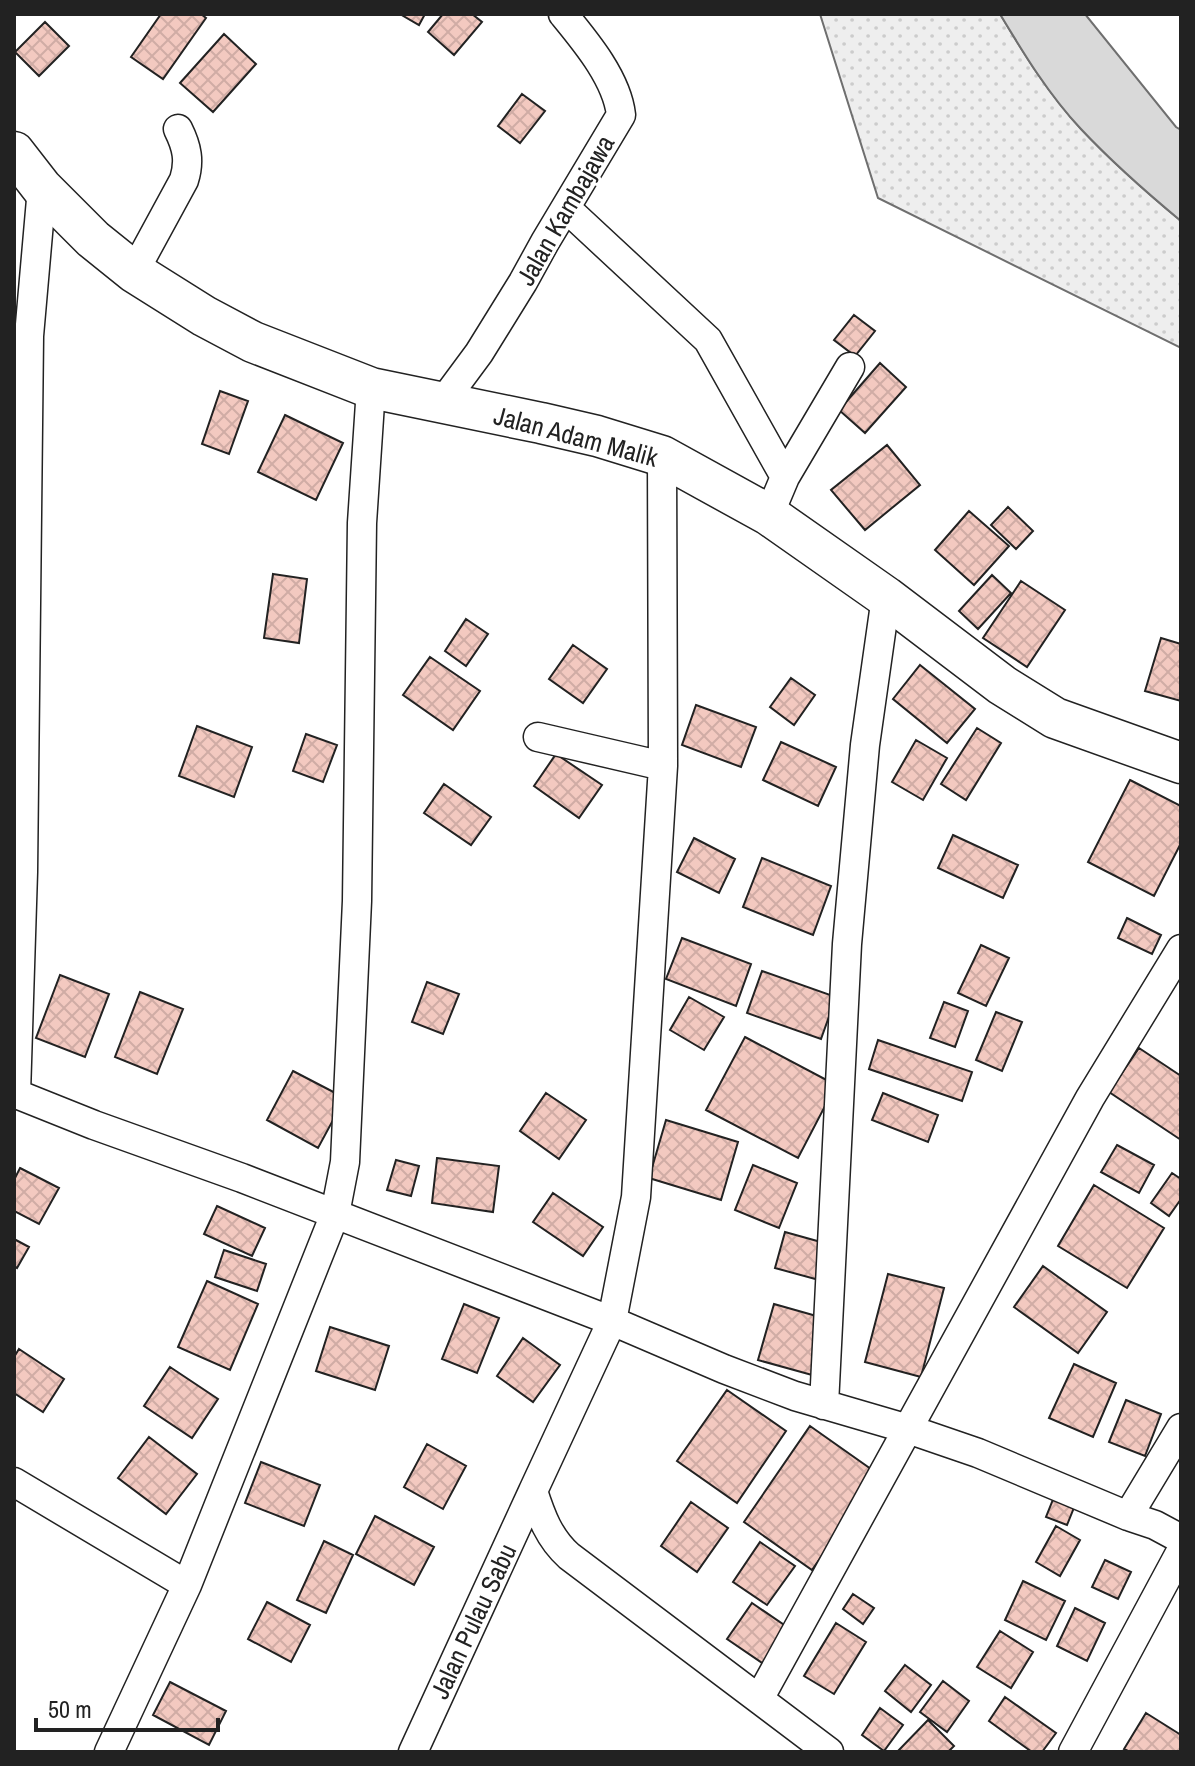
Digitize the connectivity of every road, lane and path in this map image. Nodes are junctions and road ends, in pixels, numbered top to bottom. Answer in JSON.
{"nodes":[{"id":1,"x":563,"y":14,"type":"edge"},
{"id":2,"x":178,"y":129,"type":"dead end"},
{"id":3,"x":14,"y":152,"type":"edge"},
{"id":4,"x":42,"y":188,"type":"junction"},
{"id":5,"x":566,"y":208,"type":"junction"},
{"id":6,"x":134,"y":272,"type":"junction"},
{"id":7,"x":850,"y":367,"type":"dead end"},
{"id":8,"x":371,"y":388,"type":"junction"},
{"id":9,"x":442,"y":403,"type":"junction"},
{"id":10,"x":662,"y":456,"type":"junction"},
{"id":11,"x":785,"y":477,"type":"junction"},
{"id":12,"x":769,"y":515,"type":"junction"},
{"id":13,"x":886,"y":597,"type":"junction"},
{"id":14,"x":538,"y":737,"type":"dead end"},
{"id":15,"x":1181,"y":763,"type":"edge"},
{"id":16,"x":663,"y":766,"type":"junction"},
{"id":17,"x":1181,"y":949,"type":"edge"},
{"id":18,"x":15,"y":1093,"type":"edge"},
{"id":19,"x":335,"y":1214,"type":"junction"},
{"id":20,"x":612,"y":1321,"type":"junction"},
{"id":21,"x":824,"y":1405,"type":"junction"},
{"id":22,"x":1181,"y":1428,"type":"edge"},
{"id":23,"x":908,"y":1429,"type":"junction"},
{"id":24,"x":14,"y":1482,"type":"edge"},
{"id":25,"x":533,"y":1491,"type":"junction"},
{"id":26,"x":1128,"y":1516,"type":"junction"},
{"id":27,"x":1181,"y":1539,"type":"edge"},
{"id":28,"x":1181,"y":1551,"type":"edge"},
{"id":29,"x":187,"y":1585,"type":"junction"},
{"id":30,"x":759,"y":1699,"type":"junction"},
{"id":31,"x":109,"y":1752,"type":"edge"},
{"id":32,"x":413,"y":1752,"type":"edge"},
{"id":33,"x":829,"y":1752,"type":"edge"},
{"id":34,"x":1073,"y":1752,"type":"edge"}],
"edges":[{"from":1,"to":5,"type":"street","name":"Jalan Kambajawa"},
{"from":2,"to":6,"type":"street"},
{"from":3,"to":4,"type":"highway","name":"Jalan Adam Malik"},
{"from":4,"to":6,"type":"highway","name":"Jalan Adam Malik"},
{"from":4,"to":18,"type":"street"},
{"from":5,"to":9,"type":"street","name":"Jalan Kambajawa"},
{"from":5,"to":11,"type":"street"},
{"from":6,"to":8,"type":"highway","name":"Jalan Adam Malik"},
{"from":7,"to":11,"type":"street"},
{"from":8,"to":9,"type":"highway","name":"Jalan Adam Malik"},
{"from":8,"to":19,"type":"street"},
{"from":9,"to":10,"type":"highway","name":"Jalan Adam Malik"},
{"from":10,"to":12,"type":"highway","name":"Jalan Adam Malik"},
{"from":10,"to":16,"type":"street","name":"Jalan Pulau Sabu"},
{"from":11,"to":12,"type":"street"},
{"from":12,"to":13,"type":"highway","name":"Jalan Adam Malik"},
{"from":13,"to":15,"type":"highway","name":"Jalan Adam Malik"},
{"from":13,"to":21,"type":"street"},
{"from":14,"to":16,"type":"street"},
{"from":16,"to":20,"type":"street","name":"Jalan Pulau Sabu"},
{"from":17,"to":23,"type":"street"},
{"from":18,"to":19,"type":"street"},
{"from":19,"to":20,"type":"street"},
{"from":19,"to":29,"type":"street"},
{"from":20,"to":21,"type":"street"},
{"from":20,"to":25,"type":"street","name":"Jalan Pulau Sabu"},
{"from":21,"to":23,"type":"street"},
{"from":22,"to":26,"type":"street"},
{"from":23,"to":26,"type":"street"},
{"from":23,"to":30,"type":"street"},
{"from":24,"to":29,"type":"street"},
{"from":25,"to":30,"type":"street"},
{"from":25,"to":32,"type":"street","name":"Jalan Pulau Sabu"},
{"from":26,"to":27,"type":"street"},
{"from":28,"to":34,"type":"street"},
{"from":29,"to":31,"type":"street"},
{"from":30,"to":33,"type":"street"}]}
